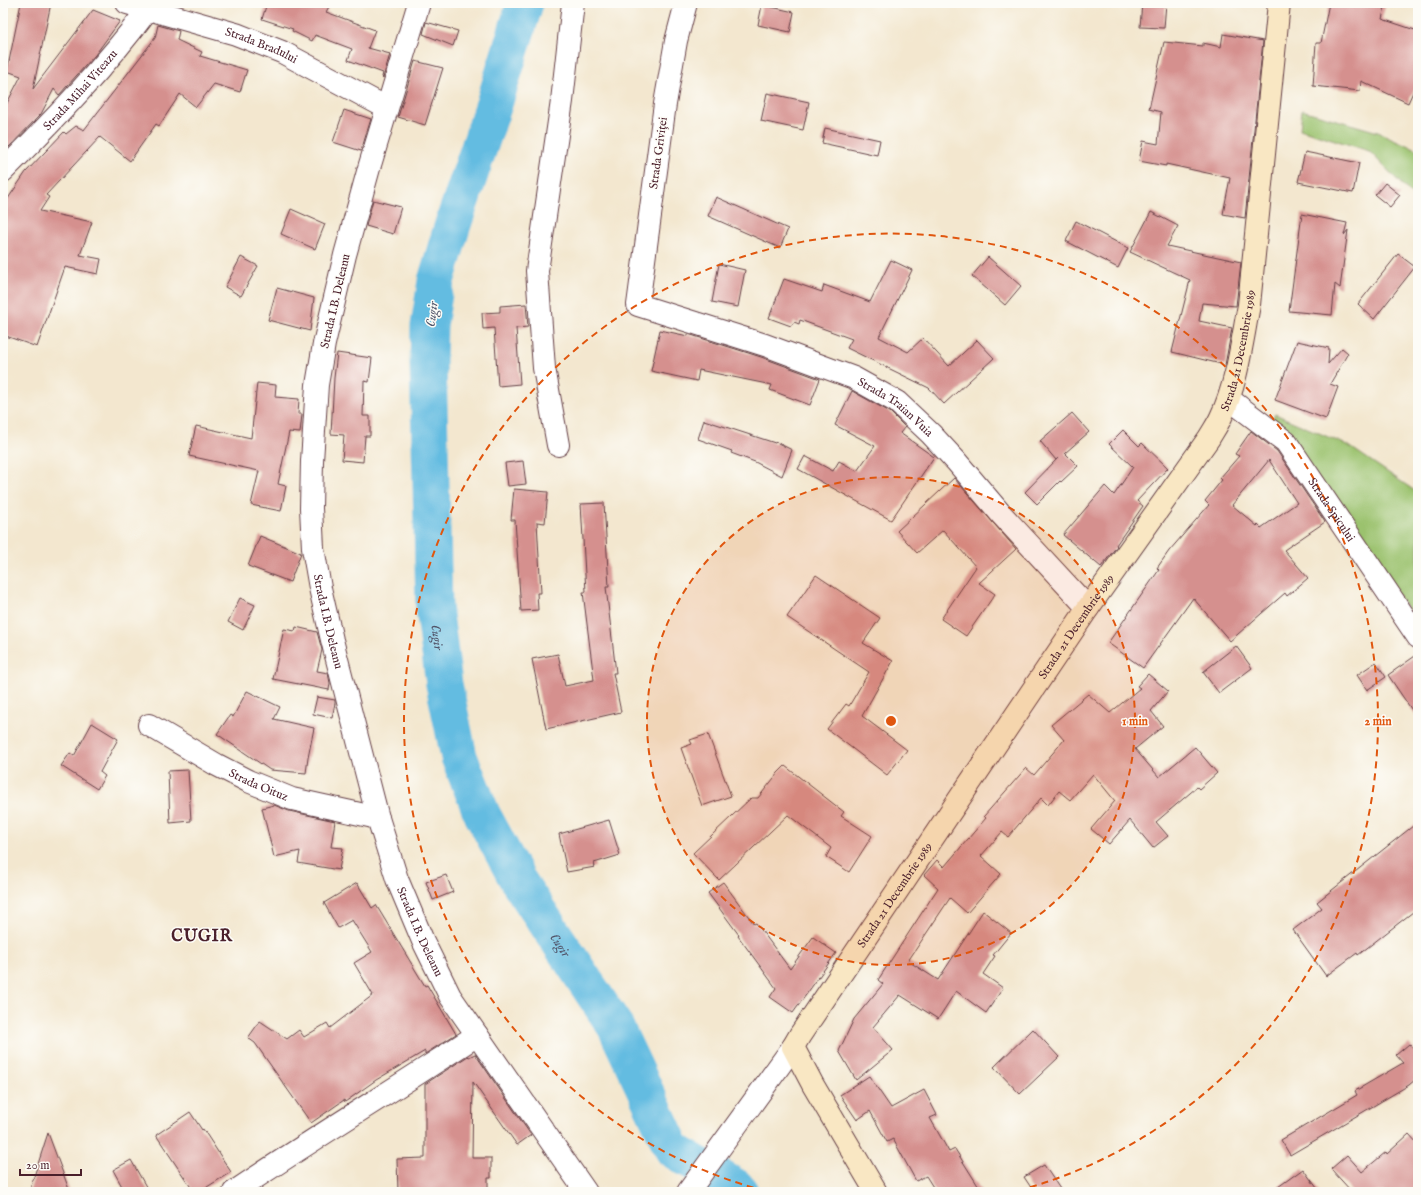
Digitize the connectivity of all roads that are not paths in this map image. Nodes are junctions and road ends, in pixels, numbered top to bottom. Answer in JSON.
{"nodes":[{"id":1,"x":127,"y":3,"type":"edge"},
{"id":2,"x":419,"y":3,"type":"edge"},
{"id":3,"x":573,"y":3,"type":"edge"},
{"id":4,"x":686,"y":3,"type":"edge"},
{"id":5,"x":1279,"y":3,"type":"edge"},
{"id":6,"x":149,"y":6,"type":"edge"},
{"id":7,"x":387,"y":108,"type":"junction"},
{"id":8,"x":3,"y":171,"type":"edge"},
{"id":9,"x":638,"y":305,"type":"joint"},
{"id":10,"x":1229,"y":399,"type":"junction"},
{"id":11,"x":558,"y":445,"type":"dead end"},
{"id":12,"x":1088,"y":608,"type":"junction"},
{"id":13,"x":1418,"y":637,"type":"edge"},
{"id":14,"x":149,"y":724,"type":"dead end"},
{"id":15,"x":378,"y":818,"type":"junction"},
{"id":16,"x":477,"y":1035,"type":"junction"},
{"id":17,"x":793,"y":1047,"type":"junction"},
{"id":18,"x":234,"y":1192,"type":"edge"},
{"id":19,"x":586,"y":1192,"type":"edge"},
{"id":20,"x":688,"y":1192,"type":"edge"},
{"id":21,"x":876,"y":1192,"type":"edge"}],
"edges":[{"from":1,"to":6,"type":"street","name":"Strada Bradului"},
{"from":2,"to":7,"type":"street","name":"Strada I.B. Deleanu"},
{"from":3,"to":11,"type":"street"},
{"from":4,"to":9,"type":"street","name":"Strada Griviței"},
{"from":5,"to":10,"type":"main road","name":"Strada 21 Decembrie 1989"},
{"from":6,"to":7,"type":"street","name":"Strada Bradului"},
{"from":6,"to":8,"type":"street","name":"Strada Mihai Viteazu"},
{"from":7,"to":15,"type":"street","name":"Strada I.B. Deleanu"},
{"from":9,"to":12,"type":"street","name":"Strada Traian Vuia"},
{"from":10,"to":12,"type":"main road","name":"Strada 21 Decembrie 1989"},
{"from":10,"to":13,"type":"street","name":"Strada Spicului"},
{"from":12,"to":17,"type":"main road","name":"Strada 21 Decembrie 1989"},
{"from":14,"to":15,"type":"street","name":"Strada Oituz"},
{"from":15,"to":16,"type":"street","name":"Strada I.B. Deleanu"},
{"from":16,"to":18,"type":"street"},
{"from":16,"to":19,"type":"street","name":"Strada I.B. Deleanu"},
{"from":17,"to":20,"type":"street"},
{"from":17,"to":21,"type":"main road"}]}
